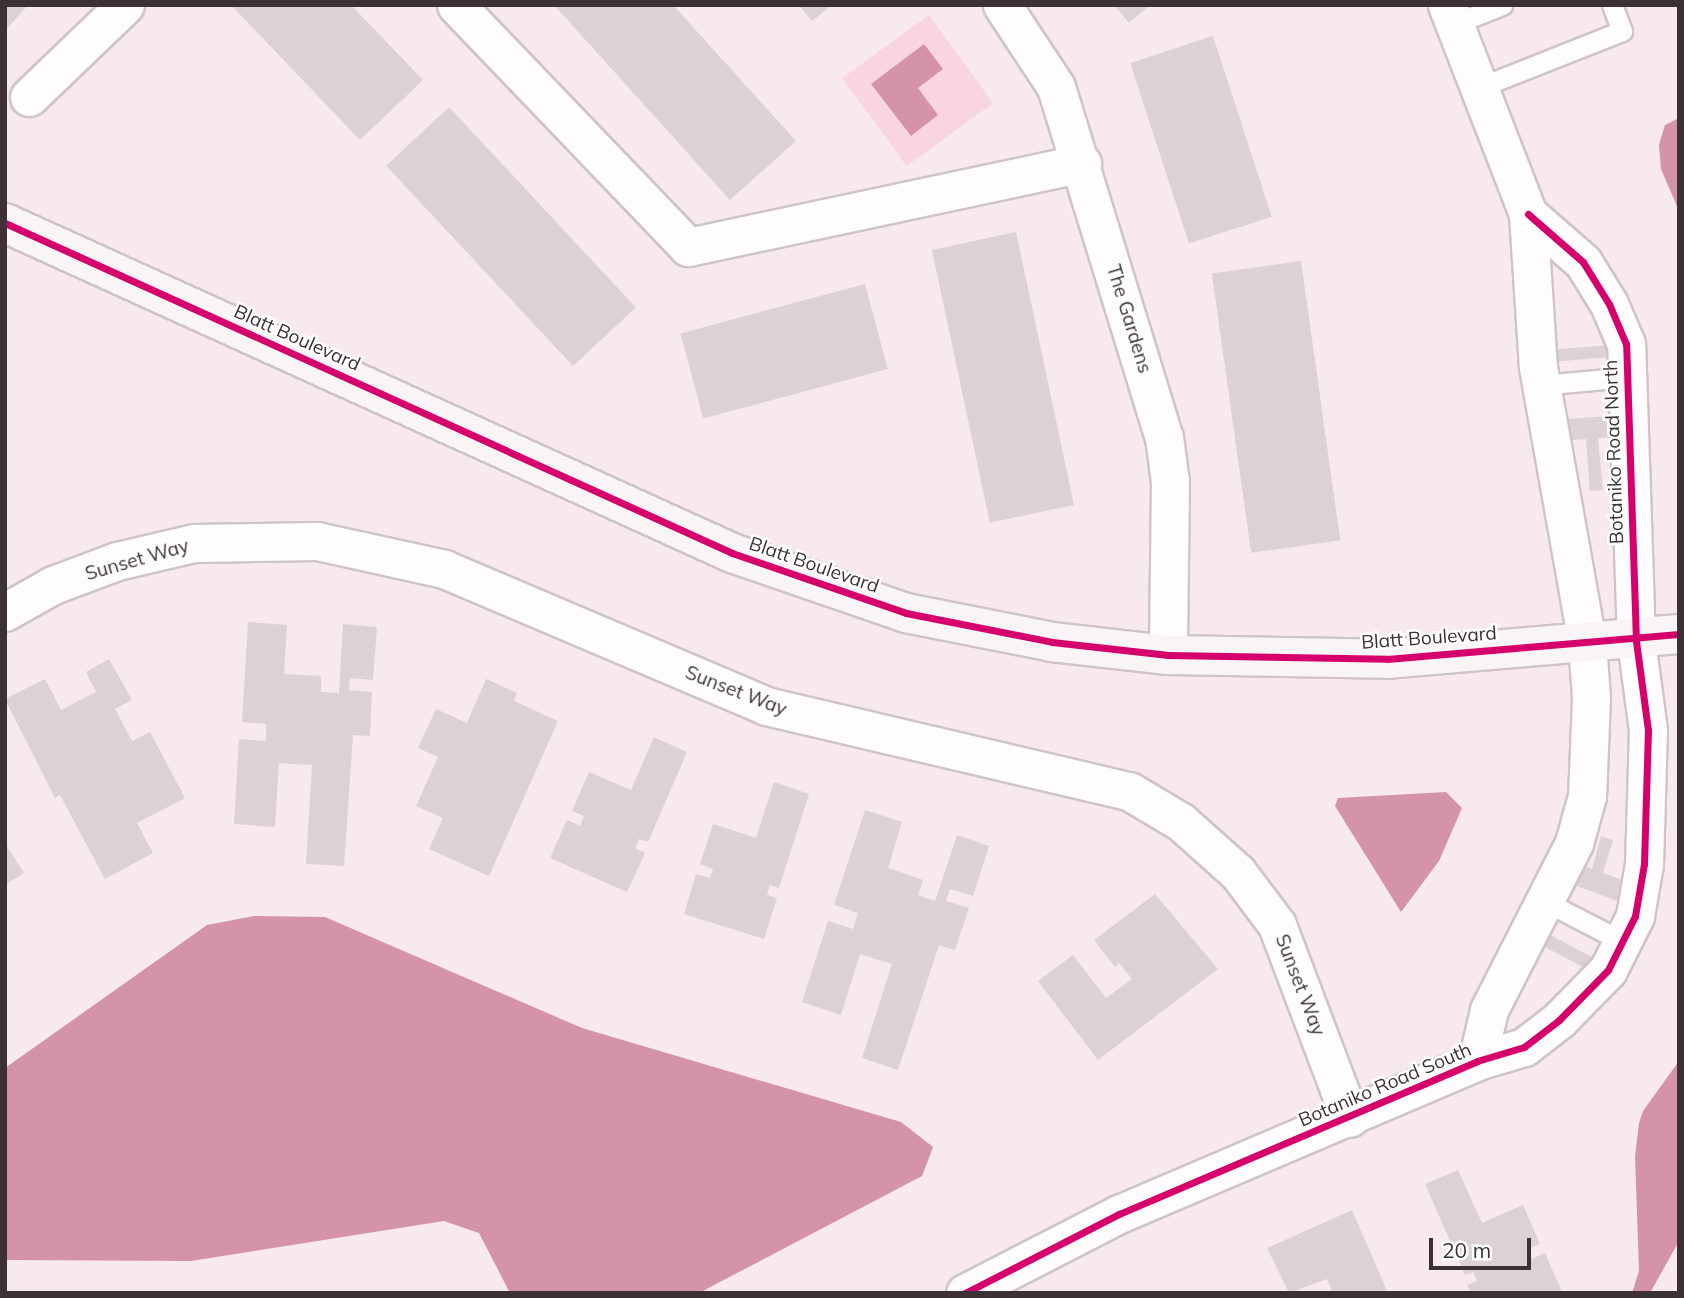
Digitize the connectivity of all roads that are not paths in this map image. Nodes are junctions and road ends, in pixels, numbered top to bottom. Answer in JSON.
{"nodes":[{"id":1,"x":125,"y":5,"type":"edge"},
{"id":2,"x":456,"y":5,"type":"edge"},
{"id":3,"x":1002,"y":5,"type":"edge"},
{"id":4,"x":1502,"y":5,"type":"edge"},
{"id":5,"x":1612,"y":5,"type":"edge"},
{"id":6,"x":1450,"y":15,"type":"edge"},
{"id":7,"x":1478,"y":88,"type":"junction"},
{"id":8,"x":29,"y":97,"type":"dead end"},
{"id":9,"x":1082,"y":163,"type":"junction"},
{"id":10,"x":1528,"y":214,"type":"junction"},
{"id":11,"x":5,"y":223,"type":"edge"},
{"id":12,"x":1628,"y":377,"type":"junction"},
{"id":13,"x":1541,"y":385,"type":"junction"},
{"id":14,"x":5,"y":612,"type":"edge"},
{"id":15,"x":1679,"y":634,"type":"edge"},
{"id":16,"x":1636,"y":641,"type":"junction"},
{"id":17,"x":1587,"y":642,"type":"junction"},
{"id":18,"x":1168,"y":655,"type":"junction"},
{"id":19,"x":1546,"y":902,"type":"junction"},
{"id":20,"x":1622,"y":941,"type":"junction"},
{"id":21,"x":1477,"y":1061,"type":"junction"},
{"id":22,"x":1350,"y":1118,"type":"junction"},
{"id":23,"x":965,"y":1293,"type":"edge"}],
"edges":[{"from":1,"to":8,"type":"street"},
{"from":2,"to":9,"type":"street"},
{"from":3,"to":9,"type":"street","name":"The Gardens"},
{"from":4,"to":6,"type":"lane"},
{"from":5,"to":7,"type":"lane"},
{"from":6,"to":7,"type":"street","name":"Botaniko Road North"},
{"from":7,"to":10,"type":"street","name":"Botaniko Road North"},
{"from":9,"to":18,"type":"street","name":"The Gardens"},
{"from":10,"to":12,"type":"street","name":"Botaniko Road North"},
{"from":10,"to":13,"type":"street","name":"Botaniko Road North"},
{"from":11,"to":18,"type":"street","name":"Blatt Boulevard"},
{"from":12,"to":13,"type":"lane"},
{"from":12,"to":16,"type":"street","name":"Botaniko Road North"},
{"from":13,"to":17,"type":"street","name":"Botaniko Road North"},
{"from":14,"to":22,"type":"street","name":"Sunset Way"},
{"from":15,"to":16,"type":"street","name":"Blatt Boulevard"},
{"from":16,"to":17,"type":"street","name":"Blatt Boulevard"},
{"from":16,"to":20,"type":"street","name":"Botaniko Road South"},
{"from":17,"to":18,"type":"street","name":"Blatt Boulevard"},
{"from":17,"to":19,"type":"street","name":"Botaniko Road South"},
{"from":19,"to":20,"type":"lane"},
{"from":19,"to":21,"type":"street","name":"Botaniko Road South"},
{"from":20,"to":21,"type":"street","name":"Botaniko Road South"},
{"from":21,"to":22,"type":"street","name":"Botaniko Road South"},
{"from":22,"to":23,"type":"street","name":"Botaniko Road South"}]}
